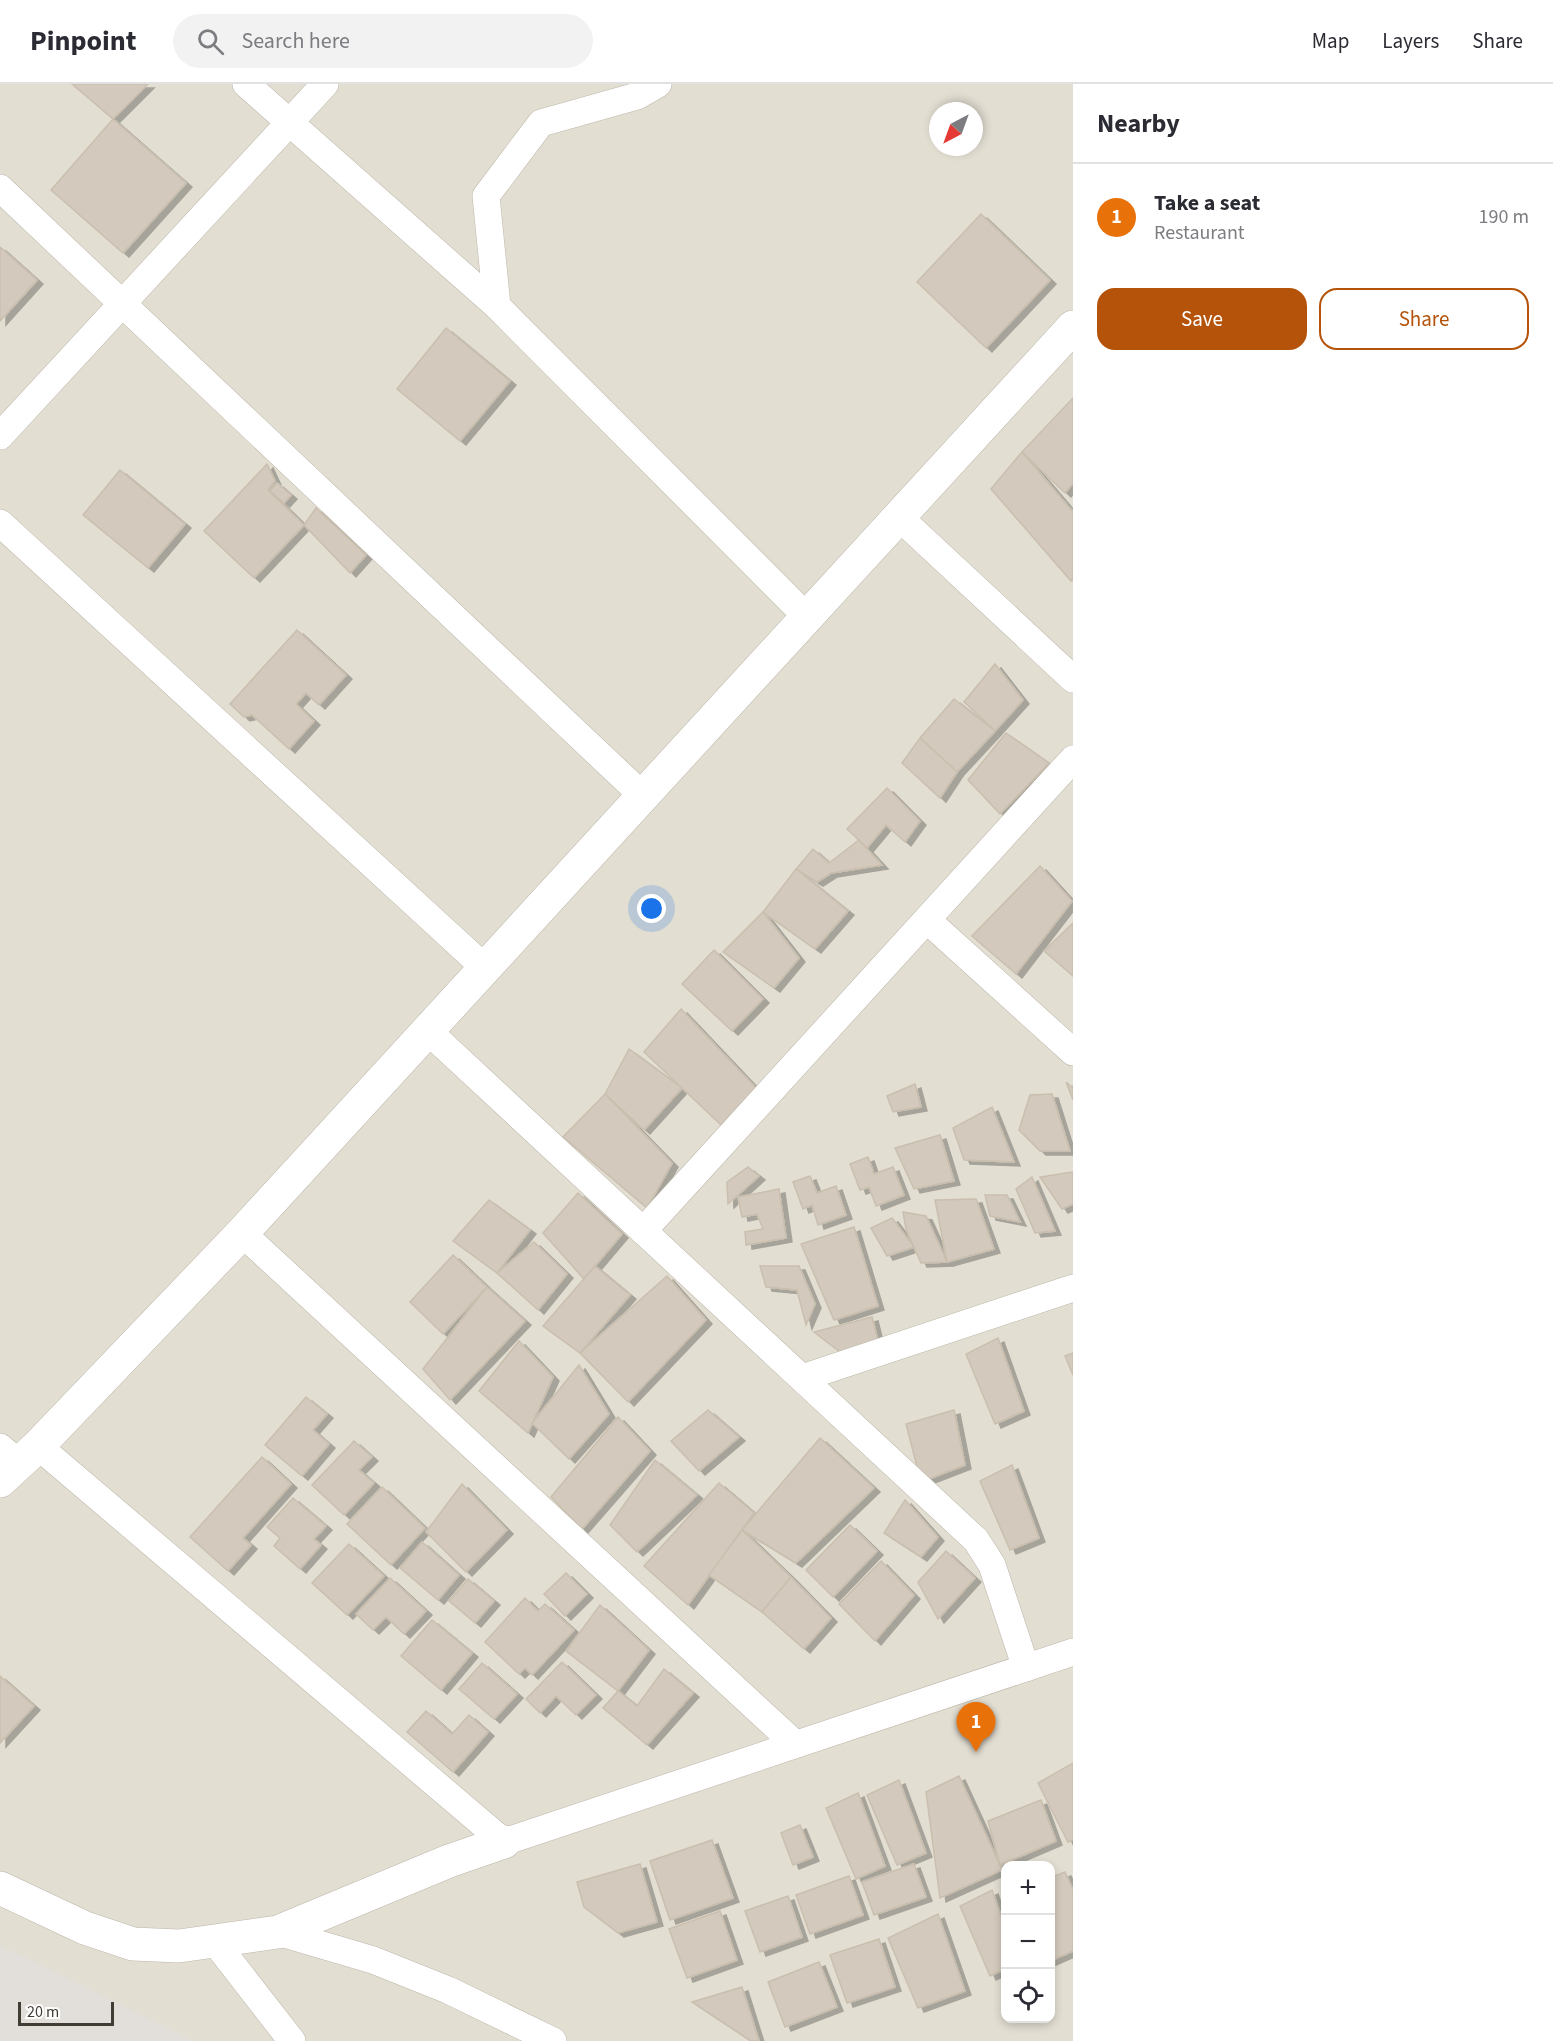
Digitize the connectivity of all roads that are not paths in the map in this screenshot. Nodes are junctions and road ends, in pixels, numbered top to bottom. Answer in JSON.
{"nodes":[{"id":1,"x":246,"y":84,"type":"edge"},
{"id":2,"x":326,"y":84,"type":"edge"},
{"id":3,"x":658,"y":84,"type":"edge"},
{"id":4,"x":289,"y":123,"type":"junction"},
{"id":5,"x":0,"y":188,"type":"edge"},
{"id":6,"x":123,"y":304,"type":"junction"},
{"id":7,"x":497,"y":306,"type":"junction"},
{"id":8,"x":1073,"y":327,"type":"edge"},
{"id":9,"x":0,"y":436,"type":"edge"},
{"id":10,"x":899,"y":517,"type":"junction"},
{"id":11,"x":0,"y":523,"type":"edge"},
{"id":12,"x":807,"y":617,"type":"junction"},
{"id":13,"x":1073,"y":679,"type":"edge"},
{"id":14,"x":1073,"y":759,"type":"edge"},
{"id":15,"x":643,"y":796,"type":"junction"},
{"id":16,"x":927,"y":920,"type":"junction"},
{"id":17,"x":485,"y":968,"type":"junction"},
{"id":18,"x":428,"y":1031,"type":"junction"},
{"id":19,"x":1073,"y":1052,"type":"edge"},
{"id":20,"x":644,"y":1231,"type":"junction"},
{"id":21,"x":242,"y":1233,"type":"junction"},
{"id":22,"x":1073,"y":1288,"type":"edge"},
{"id":23,"x":802,"y":1377,"type":"junction"},
{"id":24,"x":14,"y":1459,"type":"edge"},
{"id":25,"x":1073,"y":1652,"type":"edge"},
{"id":26,"x":1026,"y":1668,"type":"junction"},
{"id":27,"x":795,"y":1744,"type":"junction"},
{"id":28,"x":504,"y":1842,"type":"junction"},
{"id":29,"x":0,"y":1888,"type":"edge"},
{"id":30,"x":278,"y":1932,"type":"junction"},
{"id":31,"x":215,"y":1942,"type":"junction"},
{"id":32,"x":291,"y":2041,"type":"edge"},
{"id":33,"x":553,"y":2041,"type":"edge"}],
"edges":[{"from":1,"to":4,"type":"street"},
{"from":2,"to":4,"type":"street"},
{"from":3,"to":7,"type":"street"},
{"from":4,"to":6,"type":"street"},
{"from":4,"to":7,"type":"street"},
{"from":5,"to":6,"type":"street"},
{"from":6,"to":9,"type":"street"},
{"from":6,"to":15,"type":"street"},
{"from":7,"to":12,"type":"street"},
{"from":8,"to":10,"type":"street"},
{"from":10,"to":12,"type":"street"},
{"from":10,"to":13,"type":"street"},
{"from":11,"to":17,"type":"street"},
{"from":12,"to":15,"type":"street"},
{"from":14,"to":16,"type":"street"},
{"from":15,"to":17,"type":"street"},
{"from":16,"to":19,"type":"street"},
{"from":16,"to":20,"type":"street"},
{"from":17,"to":18,"type":"street"},
{"from":18,"to":20,"type":"street"},
{"from":18,"to":21,"type":"street"},
{"from":20,"to":23,"type":"street"},
{"from":21,"to":24,"type":"street"},
{"from":21,"to":27,"type":"street"},
{"from":22,"to":23,"type":"street"},
{"from":23,"to":26,"type":"street"},
{"from":24,"to":28,"type":"street"},
{"from":25,"to":26,"type":"street"},
{"from":26,"to":27,"type":"street"},
{"from":27,"to":28,"type":"street"},
{"from":28,"to":30,"type":"street"},
{"from":29,"to":31,"type":"street"},
{"from":30,"to":31,"type":"street"},
{"from":30,"to":33,"type":"street"},
{"from":31,"to":32,"type":"street"}]}
